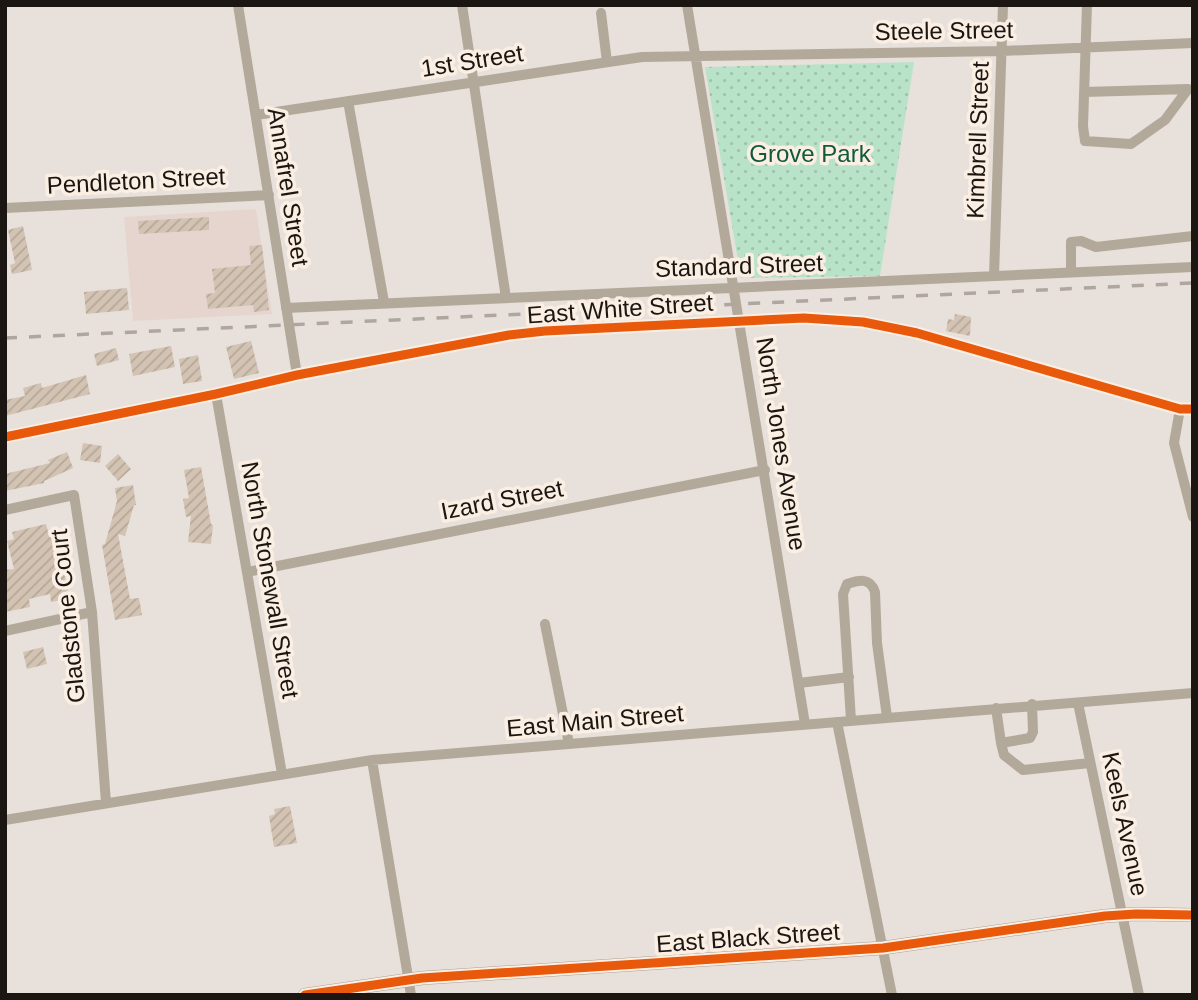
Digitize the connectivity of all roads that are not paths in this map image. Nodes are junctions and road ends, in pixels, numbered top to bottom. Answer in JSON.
{"nodes":[{"id":1,"x":238,"y":5,"type":"edge"},
{"id":2,"x":462,"y":5,"type":"edge"},
{"id":3,"x":687,"y":5,"type":"edge"},
{"id":4,"x":1003,"y":5,"type":"edge"},
{"id":5,"x":1087,"y":5,"type":"edge"},
{"id":6,"x":601,"y":13,"type":"dead end"},
{"id":7,"x":1193,"y":43,"type":"edge"},
{"id":8,"x":1085,"y":47,"type":"junction"},
{"id":9,"x":1002,"y":51,"type":"junction"},
{"id":10,"x":695,"y":57,"type":"junction"},
{"id":11,"x":607,"y":62,"type":"junction"},
{"id":12,"x":474,"y":82,"type":"junction"},
{"id":13,"x":1190,"y":84,"type":"edge"},
{"id":14,"x":1085,"y":92,"type":"junction"},
{"id":15,"x":348,"y":102,"type":"junction"},
{"id":16,"x":256,"y":115,"type":"junction"},
{"id":17,"x":269,"y":195,"type":"junction"},
{"id":18,"x":5,"y":208,"type":"edge"},
{"id":19,"x":1193,"y":236,"type":"edge"},
{"id":20,"x":1193,"y":267,"type":"edge"},
{"id":21,"x":1071,"y":272,"type":"junction"},
{"id":22,"x":994,"y":276,"type":"junction"},
{"id":23,"x":732,"y":287,"type":"junction"},
{"id":24,"x":506,"y":298,"type":"junction"},
{"id":25,"x":384,"y":302,"type":"junction"},
{"id":26,"x":286,"y":308,"type":"junction"},
{"id":27,"x":740,"y":320,"type":"junction"},
{"id":28,"x":297,"y":375,"type":"junction"},
{"id":29,"x":216,"y":394,"type":"junction"},
{"id":30,"x":1180,"y":409,"type":"junction"},
{"id":31,"x":1193,"y":409,"type":"edge"},
{"id":32,"x":5,"y":438,"type":"edge"},
{"id":33,"x":765,"y":470,"type":"junction"},
{"id":34,"x":5,"y":510,"type":"edge"},
{"id":35,"x":1193,"y":517,"type":"edge"},
{"id":36,"x":247,"y":572,"type":"junction"},
{"id":37,"x":92,"y":612,"type":"junction"},
{"id":38,"x":545,"y":624,"type":"dead end"},
{"id":39,"x":5,"y":631,"type":"edge"},
{"id":40,"x":849,"y":677,"type":"junction"},
{"id":41,"x":799,"y":683,"type":"junction"},
{"id":42,"x":1193,"y":693,"type":"edge"},
{"id":43,"x":1078,"y":703,"type":"junction"},
{"id":44,"x":1031,"y":704,"type":"junction"},
{"id":45,"x":996,"y":708,"type":"junction"},
{"id":46,"x":887,"y":717,"type":"junction"},
{"id":47,"x":851,"y":720,"type":"junction"},
{"id":48,"x":837,"y":722,"type":"junction"},
{"id":49,"x":805,"y":724,"type":"junction"},
{"id":50,"x":1001,"y":743,"type":"junction"},
{"id":51,"x":569,"y":744,"type":"junction"},
{"id":52,"x":372,"y":760,"type":"junction"},
{"id":53,"x":1090,"y":764,"type":"junction"},
{"id":54,"x":282,"y":774,"type":"junction"},
{"id":55,"x":106,"y":803,"type":"junction"},
{"id":56,"x":5,"y":820,"type":"edge"},
{"id":57,"x":1123,"y":914,"type":"junction"},
{"id":58,"x":1193,"y":915,"type":"edge"},
{"id":59,"x":883,"y":948,"type":"junction"},
{"id":60,"x":409,"y":979,"type":"junction"},
{"id":61,"x":305,"y":995,"type":"edge"},
{"id":62,"x":411,"y":995,"type":"edge"},
{"id":63,"x":892,"y":995,"type":"edge"},
{"id":64,"x":1139,"y":995,"type":"edge"}],
"edges":[{"from":1,"to":16,"type":"street","name":"Annafrel Street"},
{"from":2,"to":12,"type":"street"},
{"from":3,"to":10,"type":"street","name":"North Jones Avenue"},
{"from":4,"to":9,"type":"street","name":"Kimbrell Street"},
{"from":5,"to":8,"type":"street"},
{"from":6,"to":11,"type":"street"},
{"from":7,"to":8,"type":"street","name":"Steele Street"},
{"from":8,"to":9,"type":"street","name":"Steele Street"},
{"from":8,"to":14,"type":"street"},
{"from":9,"to":10,"type":"street","name":"Steele Street"},
{"from":9,"to":22,"type":"street","name":"Kimbrell Street"},
{"from":10,"to":11,"type":"street","name":"1st Street"},
{"from":10,"to":23,"type":"street","name":"North Jones Avenue"},
{"from":11,"to":12,"type":"street","name":"1st Street"},
{"from":12,"to":15,"type":"street","name":"1st Street"},
{"from":12,"to":24,"type":"street"},
{"from":13,"to":14,"type":"street"},
{"from":13,"to":14,"type":"street"},
{"from":15,"to":16,"type":"street","name":"1st Street"},
{"from":15,"to":25,"type":"street"},
{"from":16,"to":17,"type":"street","name":"Annafrel Street"},
{"from":17,"to":18,"type":"street","name":"Pendleton Street"},
{"from":17,"to":26,"type":"street","name":"Annafrel Street"},
{"from":19,"to":21,"type":"street"},
{"from":20,"to":21,"type":"street","name":"Standard Street"},
{"from":21,"to":22,"type":"street","name":"Standard Street"},
{"from":22,"to":23,"type":"street","name":"Standard Street"},
{"from":23,"to":24,"type":"street","name":"Standard Street"},
{"from":23,"to":27,"type":"street","name":"North Jones Avenue"},
{"from":24,"to":25,"type":"street","name":"Standard Street"},
{"from":25,"to":26,"type":"street","name":"Standard Street"},
{"from":26,"to":28,"type":"street","name":"Annafrel Street"},
{"from":27,"to":28,"type":"street","name":"East White Street"},
{"from":27,"to":30,"type":"street","name":"East White Street"},
{"from":27,"to":33,"type":"street","name":"North Jones Avenue"},
{"from":28,"to":29,"type":"street","name":"East White Street"},
{"from":29,"to":32,"type":"street","name":"East White Street"},
{"from":29,"to":36,"type":"street","name":"North Stonewall Street"},
{"from":30,"to":31,"type":"street","name":"East White Street"},
{"from":30,"to":35,"type":"street"},
{"from":33,"to":36,"type":"street","name":"Izard Street"},
{"from":33,"to":41,"type":"street","name":"North Jones Avenue"},
{"from":34,"to":37,"type":"street","name":"Gladstone Court"},
{"from":36,"to":54,"type":"street","name":"North Stonewall Street"},
{"from":37,"to":39,"type":"street"},
{"from":37,"to":55,"type":"street","name":"Gladstone Court"},
{"from":38,"to":51,"type":"street"},
{"from":40,"to":41,"type":"street"},
{"from":40,"to":46,"type":"street"},
{"from":40,"to":47,"type":"street"},
{"from":41,"to":49,"type":"street","name":"North Jones Avenue"},
{"from":42,"to":43,"type":"street","name":"East Main Street"},
{"from":43,"to":44,"type":"street","name":"East Main Street"},
{"from":43,"to":53,"type":"street","name":"Keels Avenue"},
{"from":44,"to":45,"type":"street","name":"East Main Street"},
{"from":44,"to":50,"type":"street"},
{"from":45,"to":46,"type":"street","name":"East Main Street"},
{"from":45,"to":50,"type":"street"},
{"from":46,"to":47,"type":"street","name":"East Main Street"},
{"from":47,"to":48,"type":"street","name":"East Main Street"},
{"from":48,"to":49,"type":"street","name":"East Main Street"},
{"from":48,"to":59,"type":"street"},
{"from":49,"to":51,"type":"street","name":"East Main Street"},
{"from":50,"to":53,"type":"street"},
{"from":51,"to":52,"type":"street","name":"East Main Street"},
{"from":52,"to":54,"type":"street","name":"East Main Street"},
{"from":52,"to":60,"type":"street"},
{"from":53,"to":57,"type":"street","name":"Keels Avenue"},
{"from":54,"to":55,"type":"street","name":"East Main Street"},
{"from":55,"to":56,"type":"street","name":"East Main Street"},
{"from":57,"to":58,"type":"main road","name":"East Black Street"},
{"from":57,"to":59,"type":"main road","name":"East Black Street"},
{"from":57,"to":64,"type":"street","name":"Keels Avenue"},
{"from":59,"to":60,"type":"main road","name":"East Black Street"},
{"from":59,"to":63,"type":"street"},
{"from":60,"to":61,"type":"main road","name":"East Black Street"},
{"from":60,"to":62,"type":"street"}]}
